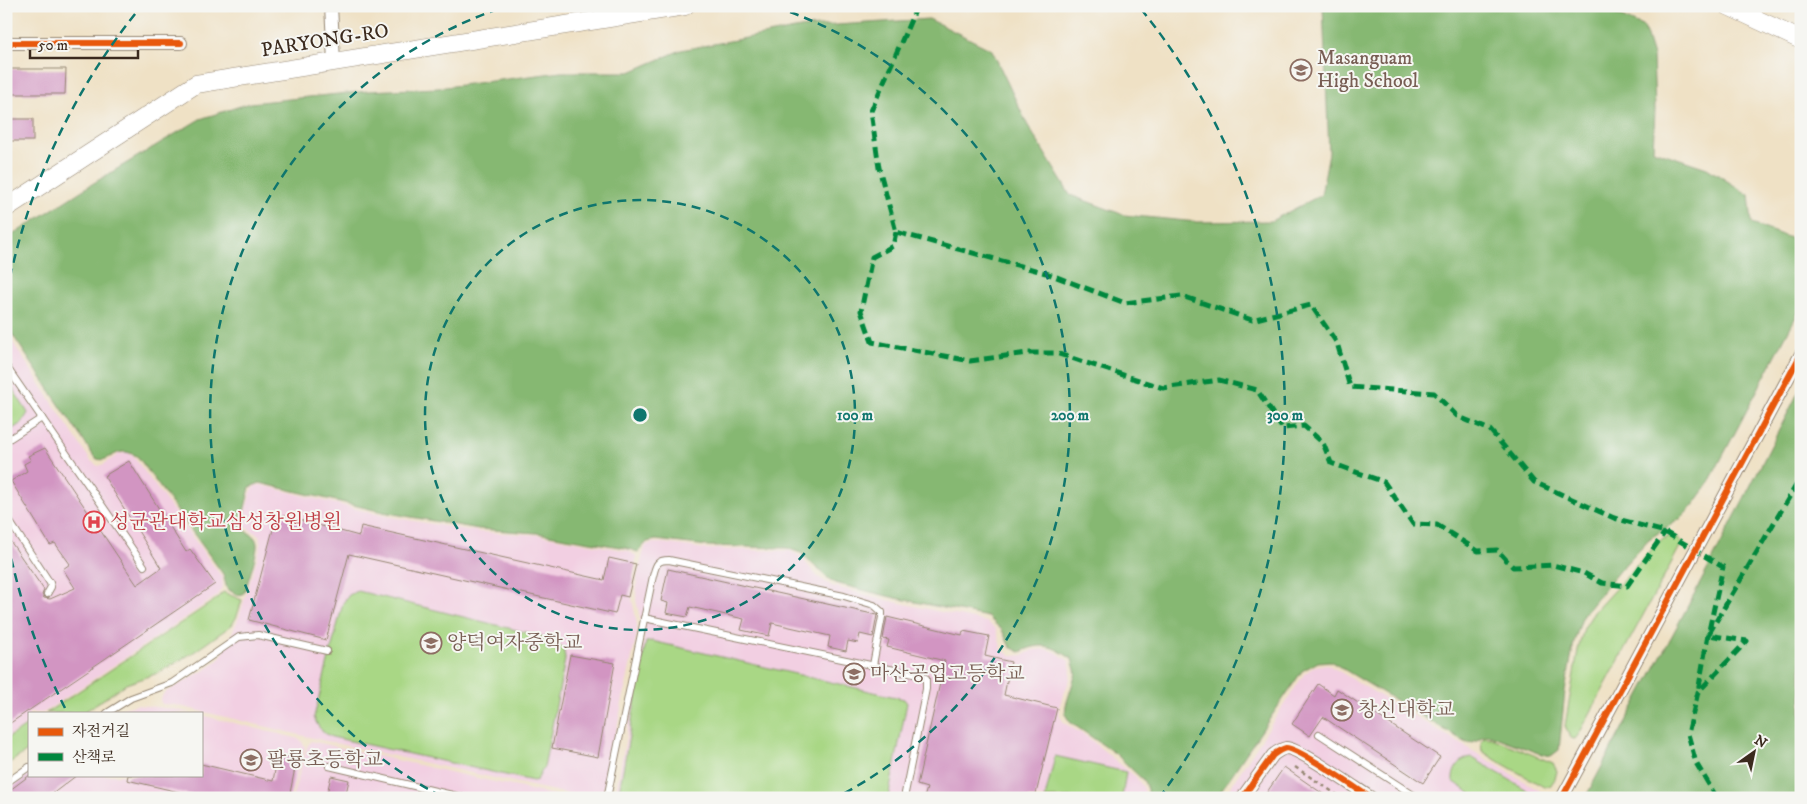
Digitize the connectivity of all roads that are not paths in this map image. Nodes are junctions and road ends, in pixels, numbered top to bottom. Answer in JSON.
{"nodes":[{"id":1,"x":331,"y":6,"type":"edge"},
{"id":2,"x":685,"y":6,"type":"edge"},
{"id":3,"x":1728,"y":6,"type":"edge"},
{"id":4,"x":647,"y":9,"type":"edge"},
{"id":5,"x":1801,"y":40,"type":"edge"},
{"id":6,"x":6,"y":43,"type":"edge"},
{"id":7,"x":181,"y":43,"type":"dead end"},
{"id":8,"x":334,"y":61,"type":"junction"},
{"id":9,"x":6,"y":208,"type":"edge"},
{"id":10,"x":1801,"y":354,"type":"edge"},
{"id":11,"x":6,"y":366,"type":"edge"},
{"id":12,"x":42,"y":418,"type":"junction"},
{"id":13,"x":6,"y":441,"type":"edge"},
{"id":14,"x":6,"y":516,"type":"edge"},
{"id":15,"x":144,"y":566,"type":"dead end"},
{"id":16,"x":47,"y":594,"type":"dead end"},
{"id":17,"x":644,"y":618,"type":"junction"},
{"id":18,"x":327,"y":651,"type":"dead end"},
{"id":19,"x":873,"y":665,"type":"junction"},
{"id":20,"x":109,"y":712,"type":"edge"},
{"id":21,"x":1319,"y":734,"type":"dead end"},
{"id":22,"x":329,"y":766,"type":"dead end"},
{"id":23,"x":28,"y":768,"type":"edge"},
{"id":24,"x":6,"y":783,"type":"edge"},
{"id":25,"x":465,"y":798,"type":"edge"},
{"id":26,"x":607,"y":798,"type":"edge"},
{"id":27,"x":904,"y":798,"type":"edge"},
{"id":28,"x":1242,"y":798,"type":"edge"},
{"id":29,"x":1371,"y":798,"type":"edge"},
{"id":30,"x":1418,"y":798,"type":"edge"},
{"id":31,"x":1562,"y":798,"type":"edge"}],
"edges":[{"from":1,"to":8,"type":"street"},
{"from":2,"to":4,"type":"main road","name":"PARYONG-RO"},
{"from":3,"to":5,"type":"main road"},
{"from":4,"to":8,"type":"main road","name":"PARYONG-RO"},
{"from":6,"to":7,"type":"street"},
{"from":8,"to":9,"type":"main road","name":"PARYONG-RO"},
{"from":10,"to":31,"type":"street"},
{"from":11,"to":12,"type":"lane"},
{"from":12,"to":13,"type":"lane"},
{"from":12,"to":15,"type":"lane"},
{"from":14,"to":16,"type":"lane"},
{"from":17,"to":19,"type":"lane"},
{"from":17,"to":19,"type":"lane"},
{"from":17,"to":26,"type":"lane"},
{"from":18,"to":20,"type":"lane"},
{"from":19,"to":27,"type":"lane"},
{"from":21,"to":30,"type":"lane"},
{"from":22,"to":25,"type":"lane"},
{"from":23,"to":24,"type":"lane"},
{"from":28,"to":29,"type":"street"}]}
